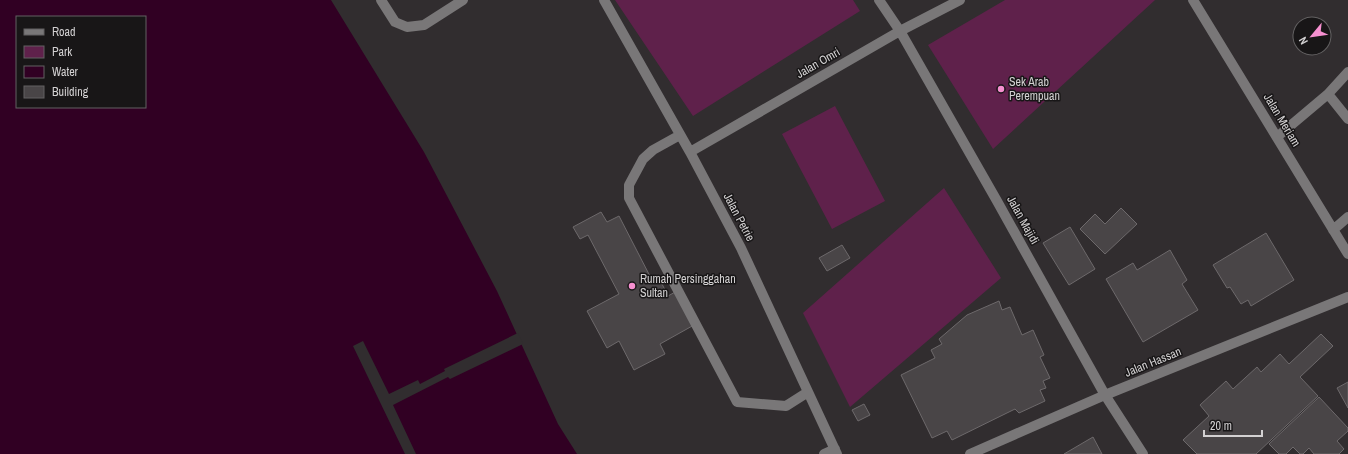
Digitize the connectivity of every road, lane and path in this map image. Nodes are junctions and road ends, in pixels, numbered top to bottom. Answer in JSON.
{"nodes":[{"id":1,"x":381,"y":0,"type":"edge"},
{"id":2,"x":463,"y":0,"type":"edge"},
{"id":3,"x":604,"y":0,"type":"edge"},
{"id":4,"x":879,"y":0,"type":"edge"},
{"id":5,"x":960,"y":0,"type":"edge"},
{"id":6,"x":1193,"y":0,"type":"edge"},
{"id":7,"x":900,"y":31,"type":"junction"},
{"id":8,"x":1348,"y":72,"type":"edge"},
{"id":9,"x":1328,"y":94,"type":"junction"},
{"id":10,"x":1348,"y":119,"type":"edge"},
{"id":11,"x":680,"y":135,"type":"junction"},
{"id":12,"x":1276,"y":137,"type":"junction"},
{"id":13,"x":690,"y":152,"type":"junction"},
{"id":14,"x":1348,"y":217,"type":"edge"},
{"id":15,"x":1333,"y":230,"type":"junction"},
{"id":16,"x":1348,"y":254,"type":"edge"},
{"id":17,"x":1348,"y":297,"type":"edge"},
{"id":18,"x":808,"y":392,"type":"junction"},
{"id":19,"x":1105,"y":395,"type":"junction"},
{"id":20,"x":836,"y":452,"type":"edge"},
{"id":21,"x":824,"y":454,"type":"edge"},
{"id":22,"x":970,"y":454,"type":"edge"},
{"id":23,"x":1143,"y":454,"type":"edge"}],
"edges":[{"from":1,"to":2,"type":"street"},
{"from":3,"to":11,"type":"street","name":"Jalan Petrie"},
{"from":4,"to":7,"type":"street","name":"Jalan Majidi"},
{"from":5,"to":7,"type":"street","name":"Jalan Omri"},
{"from":6,"to":12,"type":"street","name":"Jalan Meriam"},
{"from":7,"to":13,"type":"street","name":"Jalan Omri"},
{"from":7,"to":19,"type":"street","name":"Jalan Majidi"},
{"from":8,"to":9,"type":"street"},
{"from":9,"to":10,"type":"street"},
{"from":9,"to":12,"type":"street"},
{"from":11,"to":13,"type":"street","name":"Jalan Petrie"},
{"from":11,"to":18,"type":"street"},
{"from":12,"to":15,"type":"street","name":"Jalan Meriam"},
{"from":13,"to":18,"type":"street","name":"Jalan Petrie"},
{"from":14,"to":15,"type":"street"},
{"from":15,"to":16,"type":"street","name":"Jalan Meriam"},
{"from":17,"to":19,"type":"street","name":"Jalan Hassan"},
{"from":18,"to":20,"type":"street","name":"Jalan Petrie"},
{"from":19,"to":22,"type":"street","name":"Jalan Hassan"},
{"from":19,"to":23,"type":"street","name":"Jalan Majidi"},
{"from":20,"to":21,"type":"street"}]}
